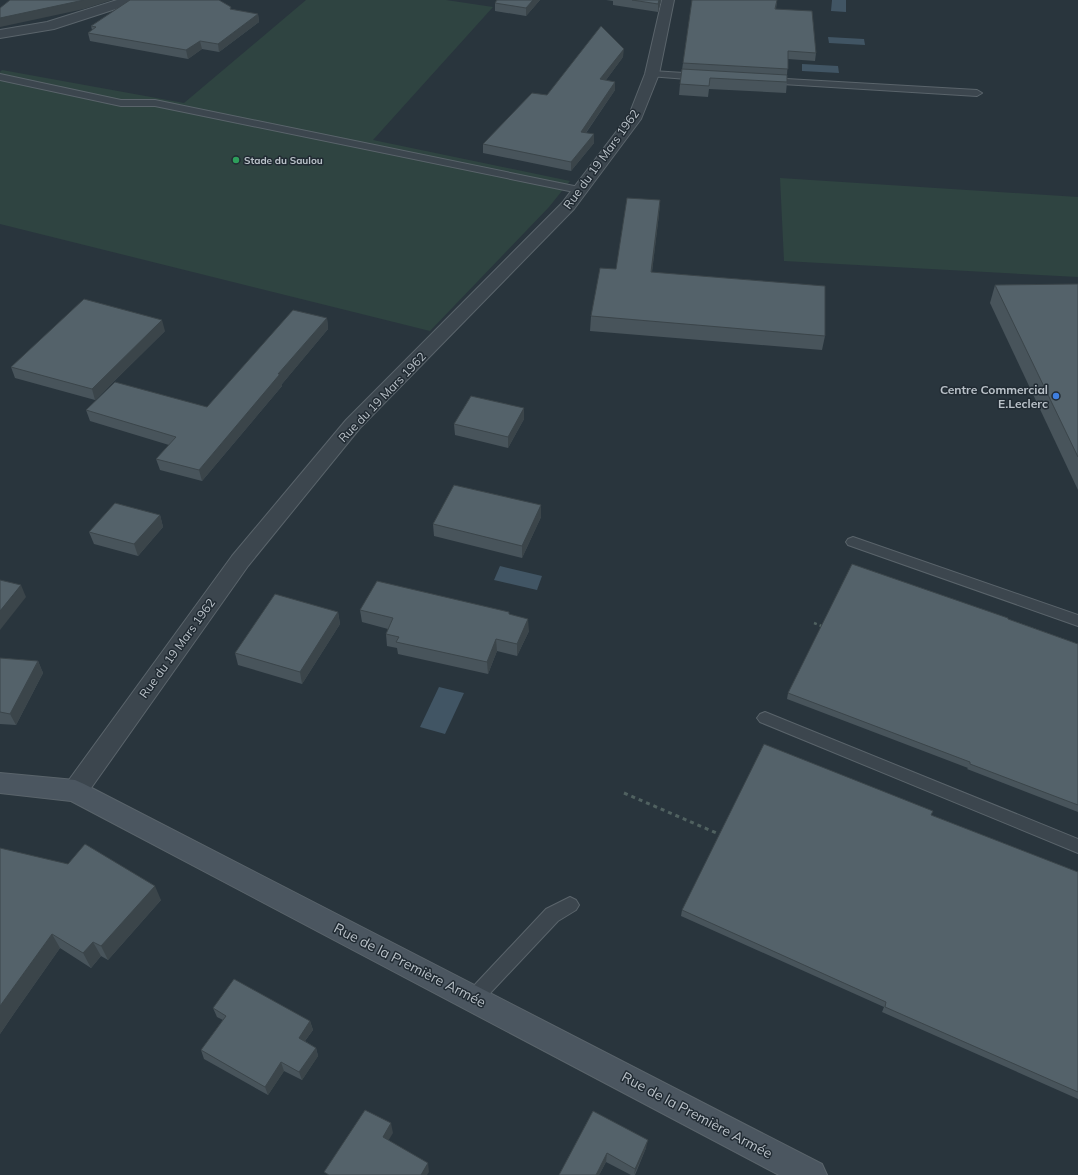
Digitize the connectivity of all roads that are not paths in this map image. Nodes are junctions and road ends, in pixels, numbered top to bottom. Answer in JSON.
{"nodes":[{"id":1,"x":130,"y":0,"type":"edge"},
{"id":2,"x":668,"y":0,"type":"edge"},
{"id":3,"x":0,"y":34,"type":"edge"},
{"id":4,"x":652,"y":74,"type":"junction"},
{"id":5,"x":0,"y":77,"type":"edge"},
{"id":6,"x":708,"y":78,"type":"edge"},
{"id":7,"x":763,"y":81,"type":"edge"},
{"id":8,"x":977,"y":93,"type":"dead end"},
{"id":9,"x":579,"y":190,"type":"junction"},
{"id":10,"x":853,"y":542,"type":"dead end"},
{"id":11,"x":1078,"y":621,"type":"edge"},
{"id":12,"x":765,"y":718,"type":"dead end"},
{"id":13,"x":0,"y":783,"type":"edge"},
{"id":14,"x":75,"y":792,"type":"junction"},
{"id":15,"x":1078,"y":846,"type":"edge"},
{"id":16,"x":570,"y":905,"type":"dead end"},
{"id":17,"x":474,"y":998,"type":"junction"},
{"id":18,"x":811,"y":1175,"type":"edge"}],
"edges":[{"from":1,"to":3,"type":"street"},
{"from":2,"to":4,"type":"street","name":"Rue du 19 Mars 1962"},
{"from":4,"to":6,"type":"lane"},
{"from":4,"to":9,"type":"street","name":"Rue du 19 Mars 1962"},
{"from":5,"to":9,"type":"lane"},
{"from":7,"to":8,"type":"lane"},
{"from":9,"to":14,"type":"street","name":"Rue du 19 Mars 1962"},
{"from":10,"to":11,"type":"lane"},
{"from":12,"to":15,"type":"lane"},
{"from":13,"to":14,"type":"street","name":"Rue de la Première Armée"},
{"from":14,"to":17,"type":"street","name":"Rue de la Première Armée"},
{"from":16,"to":17,"type":"lane"},
{"from":17,"to":18,"type":"street","name":"Rue de la Première Armée"}]}
